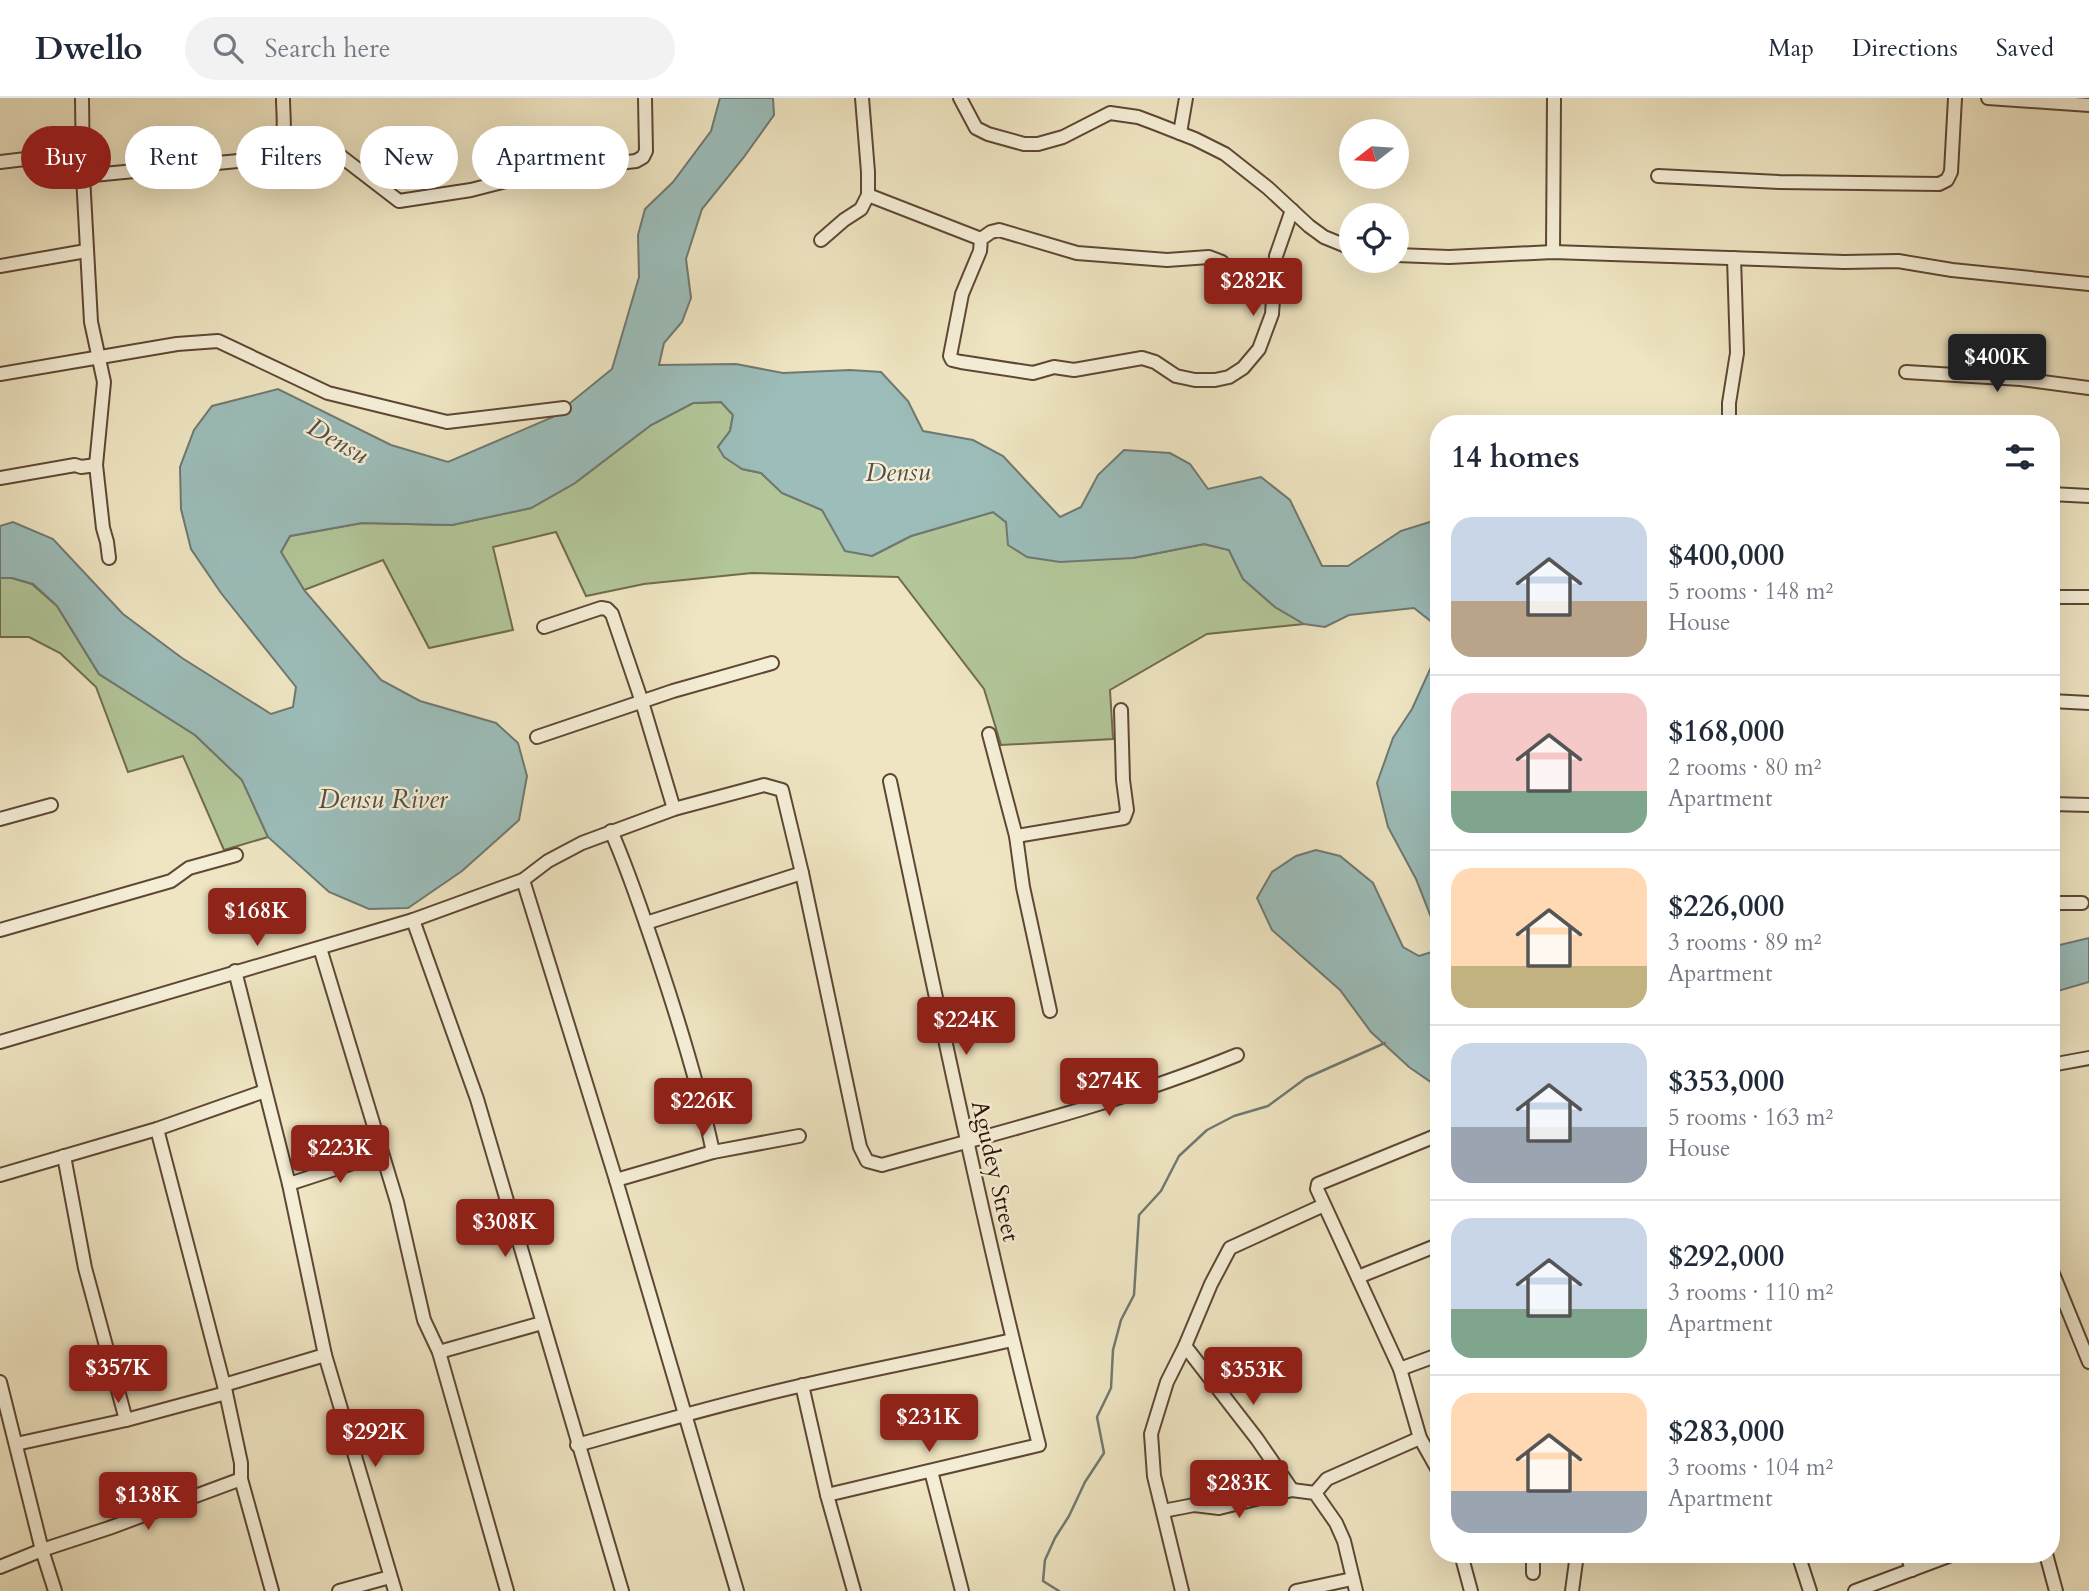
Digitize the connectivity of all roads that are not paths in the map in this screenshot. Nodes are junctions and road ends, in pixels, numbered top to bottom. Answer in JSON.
{"nodes":[{"id":1,"x":82,"y":98,"type":"edge"},
{"id":2,"x":282,"y":98,"type":"edge"},
{"id":3,"x":645,"y":98,"type":"edge"},
{"id":4,"x":862,"y":98,"type":"edge"},
{"id":5,"x":960,"y":98,"type":"edge"},
{"id":6,"x":1186,"y":98,"type":"edge"},
{"id":7,"x":1555,"y":98,"type":"edge"},
{"id":8,"x":1955,"y":98,"type":"edge"},
{"id":9,"x":1988,"y":98,"type":"edge"},
{"id":10,"x":2089,"y":105,"type":"edge"},
{"id":11,"x":83,"y":126,"type":"edge"},
{"id":12,"x":283,"y":126,"type":"edge"},
{"id":13,"x":1180,"y":132,"type":"junction"},
{"id":14,"x":21,"y":160,"type":"edge"},
{"id":15,"x":346,"y":160,"type":"edge"},
{"id":16,"x":236,"y":161,"type":"edge"},
{"id":17,"x":0,"y":162,"type":"edge"},
{"id":18,"x":111,"y":173,"type":"edge"},
{"id":19,"x":1658,"y":176,"type":"dead end"},
{"id":20,"x":84,"y":189,"type":"edge"},
{"id":21,"x":868,"y":194,"type":"junction"},
{"id":22,"x":1292,"y":210,"type":"junction"},
{"id":23,"x":981,"y":239,"type":"junction"},
{"id":24,"x":821,"y":240,"type":"dead end"},
{"id":25,"x":1339,"y":243,"type":"edge"},
{"id":26,"x":86,"y":251,"type":"junction"},
{"id":27,"x":1553,"y":252,"type":"junction"},
{"id":28,"x":1409,"y":255,"type":"edge"},
{"id":29,"x":1734,"y":258,"type":"junction"},
{"id":30,"x":1222,"y":262,"type":"dead end"},
{"id":31,"x":0,"y":266,"type":"edge"},
{"id":32,"x":2089,"y":284,"type":"edge"},
{"id":33,"x":98,"y":359,"type":"junction"},
{"id":34,"x":1906,"y":372,"type":"dead end"},
{"id":35,"x":0,"y":374,"type":"edge"},
{"id":36,"x":2089,"y":388,"type":"edge"},
{"id":37,"x":564,"y":408,"type":"dead end"},
{"id":38,"x":1730,"y":415,"type":"edge"},
{"id":39,"x":96,"y":465,"type":"junction"},
{"id":40,"x":0,"y":478,"type":"edge"},
{"id":41,"x":2060,"y":494,"type":"edge"},
{"id":42,"x":2089,"y":496,"type":"edge"},
{"id":43,"x":108,"y":558,"type":"dead end"},
{"id":44,"x":2060,"y":597,"type":"edge"},
{"id":45,"x":2089,"y":597,"type":"edge"},
{"id":46,"x":544,"y":627,"type":"dead end"},
{"id":47,"x":772,"y":663,"type":"dead end"},
{"id":48,"x":2060,"y":701,"type":"edge"},
{"id":49,"x":642,"y":702,"type":"junction"},
{"id":50,"x":2089,"y":703,"type":"edge"},
{"id":51,"x":1121,"y":710,"type":"dead end"},
{"id":52,"x":989,"y":734,"type":"dead end"},
{"id":53,"x":537,"y":737,"type":"dead end"},
{"id":54,"x":890,"y":781,"type":"dead end"},
{"id":55,"x":2060,"y":804,"type":"edge"},
{"id":56,"x":51,"y":805,"type":"dead end"},
{"id":57,"x":2089,"y":805,"type":"edge"},
{"id":58,"x":674,"y":809,"type":"junction"},
{"id":59,"x":0,"y":820,"type":"edge"},
{"id":60,"x":611,"y":831,"type":"junction"},
{"id":61,"x":1016,"y":836,"type":"junction"},
{"id":62,"x":236,"y":855,"type":"dead end"},
{"id":63,"x":803,"y":873,"type":"junction"},
{"id":64,"x":523,"y":880,"type":"junction"},
{"id":65,"x":2060,"y":903,"type":"edge"},
{"id":66,"x":2082,"y":903,"type":"dead end"},
{"id":67,"x":413,"y":919,"type":"junction"},
{"id":68,"x":646,"y":923,"type":"junction"},
{"id":69,"x":0,"y":930,"type":"edge"},
{"id":70,"x":320,"y":948,"type":"junction"},
{"id":71,"x":235,"y":971,"type":"junction"},
{"id":72,"x":1049,"y":1011,"type":"dead end"},
{"id":73,"x":0,"y":1042,"type":"edge"},
{"id":74,"x":1237,"y":1055,"type":"dead end"},
{"id":75,"x":2089,"y":1058,"type":"edge"},
{"id":76,"x":2060,"y":1063,"type":"edge"},
{"id":77,"x":265,"y":1091,"type":"junction"},
{"id":78,"x":157,"y":1129,"type":"junction"},
{"id":79,"x":799,"y":1136,"type":"dead end"},
{"id":80,"x":1430,"y":1138,"type":"edge"},
{"id":81,"x":967,"y":1142,"type":"junction"},
{"id":82,"x":713,"y":1152,"type":"junction"},
{"id":83,"x":382,"y":1154,"type":"junction"},
{"id":84,"x":64,"y":1156,"type":"junction"},
{"id":85,"x":0,"y":1175,"type":"edge"},
{"id":86,"x":616,"y":1181,"type":"junction"},
{"id":87,"x":289,"y":1184,"type":"junction"},
{"id":88,"x":1324,"y":1205,"type":"junction"},
{"id":89,"x":1430,"y":1248,"type":"edge"},
{"id":90,"x":1358,"y":1277,"type":"junction"},
{"id":91,"x":2060,"y":1291,"type":"edge"},
{"id":92,"x":542,"y":1323,"type":"junction"},
{"id":93,"x":1012,"y":1340,"type":"junction"},
{"id":94,"x":1185,"y":1346,"type":"junction"},
{"id":95,"x":439,"y":1352,"type":"junction"},
{"id":96,"x":325,"y":1355,"type":"junction"},
{"id":97,"x":1430,"y":1358,"type":"edge"},
{"id":98,"x":2089,"y":1362,"type":"edge"},
{"id":99,"x":1400,"y":1369,"type":"junction"},
{"id":100,"x":0,"y":1381,"type":"edge"},
{"id":101,"x":803,"y":1385,"type":"junction"},
{"id":102,"x":225,"y":1389,"type":"junction"},
{"id":103,"x":686,"y":1414,"type":"junction"},
{"id":104,"x":126,"y":1420,"type":"junction"},
{"id":105,"x":1420,"y":1438,"type":"junction"},
{"id":106,"x":16,"y":1444,"type":"junction"},
{"id":107,"x":577,"y":1445,"type":"junction"},
{"id":108,"x":1430,"y":1456,"type":"edge"},
{"id":109,"x":931,"y":1471,"type":"junction"},
{"id":110,"x":241,"y":1479,"type":"junction"},
{"id":111,"x":1292,"y":1490,"type":"junction"},
{"id":112,"x":1315,"y":1493,"type":"junction"},
{"id":113,"x":827,"y":1495,"type":"junction"},
{"id":114,"x":1163,"y":1511,"type":"junction"},
{"id":115,"x":42,"y":1550,"type":"junction"},
{"id":116,"x":1463,"y":1563,"type":"edge"},
{"id":117,"x":1533,"y":1563,"type":"edge"},
{"id":118,"x":1576,"y":1563,"type":"edge"},
{"id":119,"x":1801,"y":1563,"type":"edge"},
{"id":120,"x":1910,"y":1563,"type":"edge"},
{"id":121,"x":1930,"y":1563,"type":"edge"},
{"id":122,"x":2048,"y":1563,"type":"edge"},
{"id":123,"x":0,"y":1567,"type":"edge"},
{"id":124,"x":1912,"y":1570,"type":"junction"},
{"id":125,"x":1533,"y":1573,"type":"dead end"},
{"id":126,"x":390,"y":1577,"type":"junction"},
{"id":127,"x":1354,"y":1585,"type":"edge"},
{"id":128,"x":55,"y":1591,"type":"edge"},
{"id":129,"x":272,"y":1591,"type":"edge"},
{"id":130,"x":339,"y":1591,"type":"edge"},
{"id":131,"x":395,"y":1591,"type":"edge"},
{"id":132,"x":507,"y":1591,"type":"edge"},
{"id":133,"x":622,"y":1591,"type":"edge"},
{"id":134,"x":737,"y":1591,"type":"edge"},
{"id":135,"x":854,"y":1591,"type":"edge"},
{"id":136,"x":962,"y":1591,"type":"edge"},
{"id":137,"x":1182,"y":1591,"type":"edge"},
{"id":138,"x":1296,"y":1591,"type":"edge"},
{"id":139,"x":1471,"y":1591,"type":"edge"},
{"id":140,"x":1572,"y":1591,"type":"edge"},
{"id":141,"x":1810,"y":1591,"type":"edge"},
{"id":142,"x":1855,"y":1591,"type":"edge"},
{"id":143,"x":2056,"y":1591,"type":"edge"}],
"edges":[{"from":1,"to":11,"type":"street"},
{"from":2,"to":12,"type":"street"},
{"from":3,"to":15,"type":"street"},
{"from":4,"to":21,"type":"street"},
{"from":5,"to":13,"type":"street"},
{"from":6,"to":13,"type":"street"},
{"from":7,"to":27,"type":"street"},
{"from":8,"to":19,"type":"street"},
{"from":9,"to":10,"type":"street"},
{"from":13,"to":22,"type":"street"},
{"from":14,"to":17,"type":"street"},
{"from":16,"to":18,"type":"street"},
{"from":20,"to":26,"type":"street"},
{"from":21,"to":23,"type":"street"},
{"from":21,"to":24,"type":"street"},
{"from":22,"to":23,"type":"street"},
{"from":22,"to":25,"type":"street"},
{"from":23,"to":30,"type":"street"},
{"from":26,"to":31,"type":"street"},
{"from":26,"to":33,"type":"street"},
{"from":27,"to":28,"type":"street"},
{"from":27,"to":29,"type":"street"},
{"from":29,"to":32,"type":"street"},
{"from":29,"to":38,"type":"street"},
{"from":33,"to":35,"type":"street"},
{"from":33,"to":37,"type":"street"},
{"from":33,"to":39,"type":"street"},
{"from":34,"to":36,"type":"street"},
{"from":39,"to":40,"type":"street"},
{"from":39,"to":43,"type":"street"},
{"from":41,"to":42,"type":"street"},
{"from":44,"to":45,"type":"street"},
{"from":46,"to":49,"type":"street"},
{"from":47,"to":49,"type":"street"},
{"from":48,"to":50,"type":"street"},
{"from":49,"to":53,"type":"street"},
{"from":49,"to":58,"type":"street"},
{"from":51,"to":61,"type":"street"},
{"from":52,"to":61,"type":"street"},
{"from":54,"to":81,"type":"street","name":"Agudey Street"},
{"from":55,"to":57,"type":"street"},
{"from":56,"to":59,"type":"street"},
{"from":58,"to":60,"type":"street"},
{"from":58,"to":63,"type":"street"},
{"from":60,"to":64,"type":"street"},
{"from":60,"to":68,"type":"street"},
{"from":61,"to":72,"type":"street"},
{"from":62,"to":69,"type":"street"},
{"from":63,"to":68,"type":"street"},
{"from":63,"to":81,"type":"street"},
{"from":64,"to":67,"type":"street"},
{"from":64,"to":86,"type":"street"},
{"from":65,"to":66,"type":"street"},
{"from":67,"to":70,"type":"street"},
{"from":67,"to":92,"type":"street"},
{"from":68,"to":82,"type":"street"},
{"from":70,"to":71,"type":"street"},
{"from":70,"to":83,"type":"street"},
{"from":71,"to":73,"type":"street"},
{"from":71,"to":77,"type":"street"},
{"from":74,"to":81,"type":"street"},
{"from":75,"to":76,"type":"street"},
{"from":77,"to":78,"type":"street"},
{"from":77,"to":87,"type":"street"},
{"from":78,"to":84,"type":"street"},
{"from":78,"to":102,"type":"street"},
{"from":79,"to":82,"type":"street"},
{"from":80,"to":88,"type":"street"},
{"from":81,"to":93,"type":"street","name":"Agudey Street"},
{"from":82,"to":86,"type":"street"},
{"from":83,"to":87,"type":"street"},
{"from":83,"to":95,"type":"street"},
{"from":84,"to":85,"type":"street"},
{"from":84,"to":104,"type":"street"},
{"from":86,"to":103,"type":"street"},
{"from":87,"to":96,"type":"street"},
{"from":88,"to":90,"type":"street"},
{"from":88,"to":94,"type":"street"},
{"from":89,"to":90,"type":"street"},
{"from":90,"to":99,"type":"street"},
{"from":91,"to":98,"type":"street"},
{"from":92,"to":95,"type":"street"},
{"from":92,"to":107,"type":"street"},
{"from":93,"to":101,"type":"street"},
{"from":93,"to":109,"type":"street","name":"Agudey Street"},
{"from":94,"to":111,"type":"street"},
{"from":94,"to":114,"type":"street"},
{"from":95,"to":132,"type":"street"},
{"from":96,"to":102,"type":"street"},
{"from":96,"to":126,"type":"street"},
{"from":97,"to":99,"type":"street"},
{"from":99,"to":105,"type":"street"},
{"from":100,"to":106,"type":"street"},
{"from":101,"to":103,"type":"street"},
{"from":101,"to":113,"type":"street"},
{"from":102,"to":104,"type":"street"},
{"from":102,"to":110,"type":"street"},
{"from":103,"to":107,"type":"street"},
{"from":103,"to":134,"type":"street"},
{"from":104,"to":106,"type":"street"},
{"from":105,"to":108,"type":"street"},
{"from":105,"to":112,"type":"street"},
{"from":106,"to":115,"type":"street"},
{"from":107,"to":133,"type":"street"},
{"from":109,"to":113,"type":"street"},
{"from":109,"to":136,"type":"street"},
{"from":110,"to":115,"type":"street"},
{"from":110,"to":129,"type":"street"},
{"from":111,"to":112,"type":"street"},
{"from":111,"to":114,"type":"street"},
{"from":112,"to":127,"type":"street"},
{"from":113,"to":135,"type":"street"},
{"from":114,"to":137,"type":"street"},
{"from":115,"to":123,"type":"street"},
{"from":115,"to":128,"type":"street"},
{"from":116,"to":139,"type":"street"},
{"from":117,"to":125,"type":"street"},
{"from":118,"to":140,"type":"street"},
{"from":119,"to":141,"type":"street"},
{"from":120,"to":124,"type":"street"},
{"from":121,"to":124,"type":"street"},
{"from":122,"to":143,"type":"street"},
{"from":124,"to":142,"type":"street"},
{"from":126,"to":130,"type":"street"},
{"from":126,"to":131,"type":"street"},
{"from":127,"to":138,"type":"street"}]}
